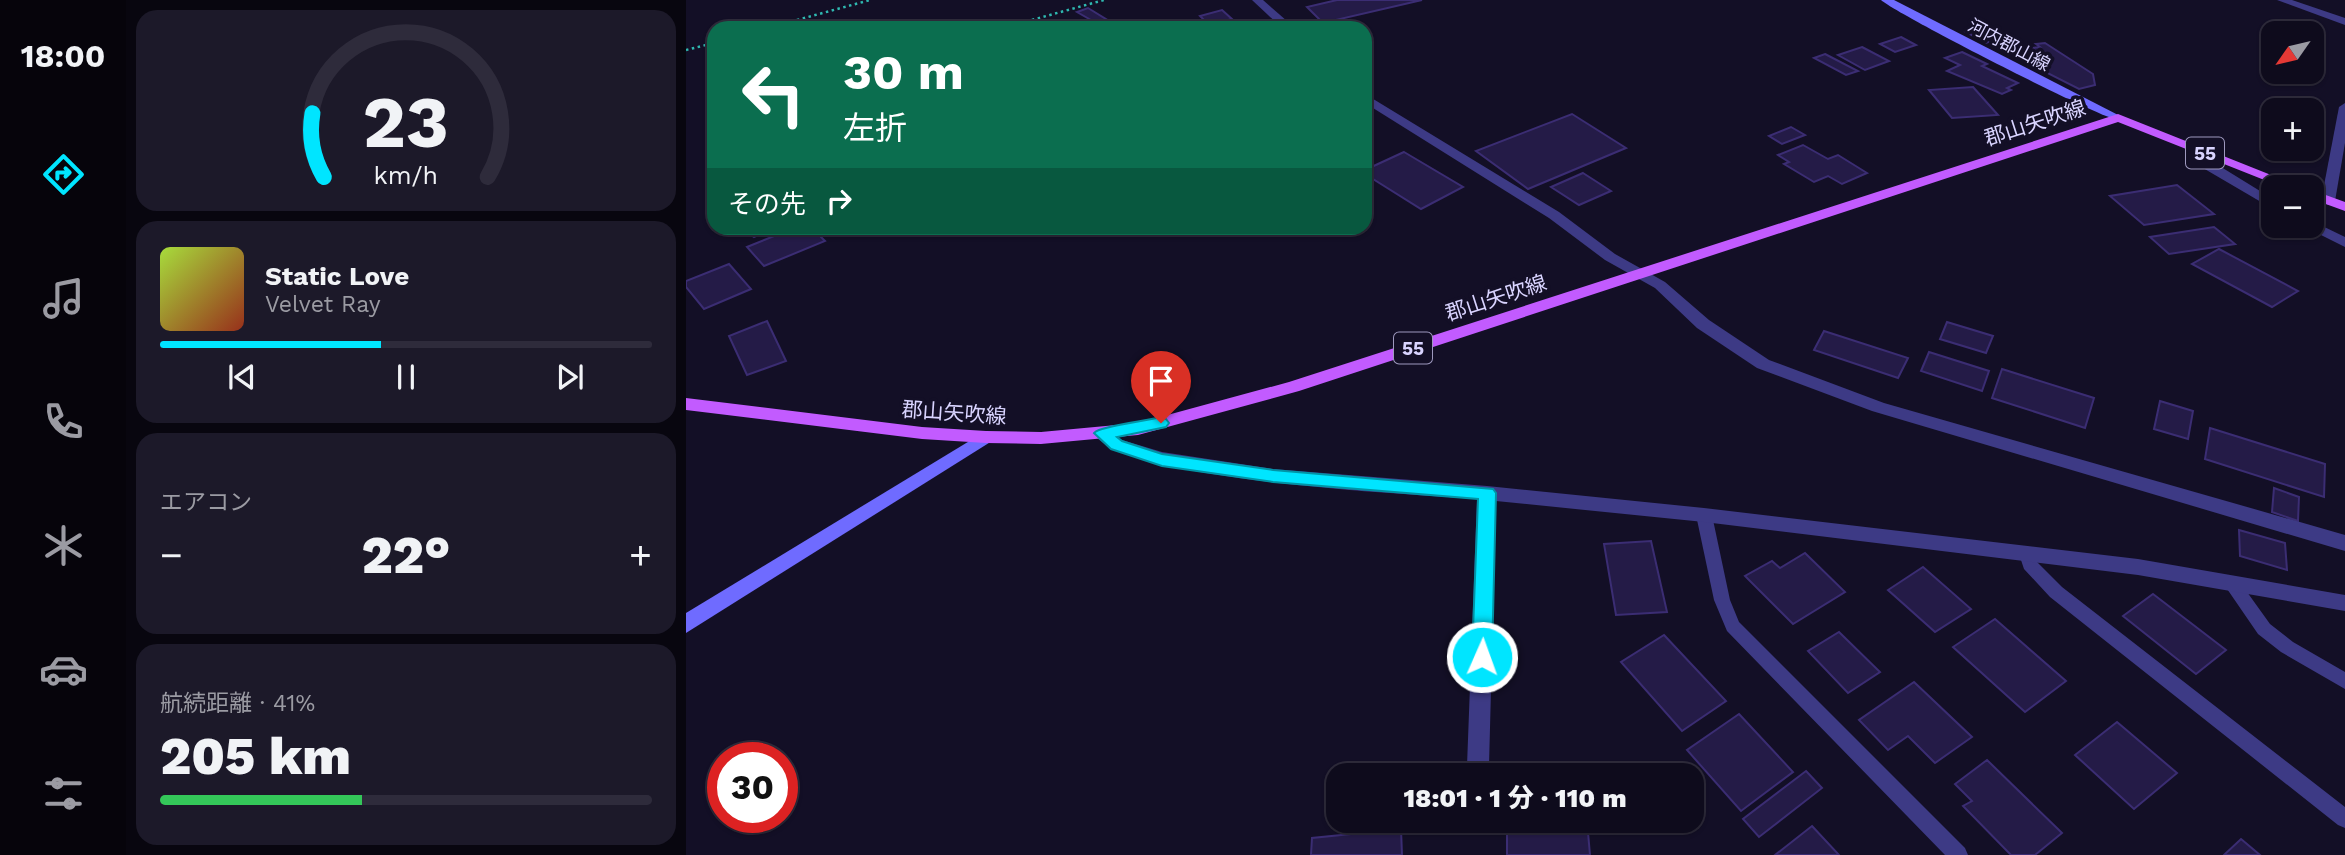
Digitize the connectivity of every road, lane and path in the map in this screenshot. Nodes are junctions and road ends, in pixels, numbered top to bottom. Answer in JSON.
{"nodes":[{"id":1,"x":870,"y":0,"type":"edge"},
{"id":2,"x":1104,"y":0,"type":"edge"},
{"id":3,"x":1257,"y":0,"type":"edge"},
{"id":4,"x":1886,"y":0,"type":"edge"},
{"id":5,"x":2282,"y":0,"type":"edge"},
{"id":6,"x":794,"y":21,"type":"edge"},
{"id":7,"x":1028,"y":21,"type":"edge"},
{"id":8,"x":1281,"y":21,"type":"edge"},
{"id":9,"x":2345,"y":22,"type":"edge"},
{"id":10,"x":707,"y":45,"type":"edge"},
{"id":11,"x":686,"y":50,"type":"edge"},
{"id":12,"x":1372,"y":102,"type":"edge"},
{"id":13,"x":2345,"y":107,"type":"edge"},
{"id":14,"x":2118,"y":118,"type":"junction"},
{"id":15,"x":2198,"y":150,"type":"junction"},
{"id":16,"x":2263,"y":175,"type":"edge"},
{"id":17,"x":2261,"y":198,"type":"edge"},
{"id":18,"x":2324,"y":199,"type":"edge"},
{"id":19,"x":2328,"y":201,"type":"junction"},
{"id":20,"x":2345,"y":207,"type":"edge"},
{"id":21,"x":2324,"y":232,"type":"edge"},
{"id":22,"x":2345,"y":243,"type":"edge"},
{"id":23,"x":1638,"y":274,"type":"junction"},
{"id":24,"x":686,"y":404,"type":"edge"},
{"id":25,"x":1102,"y":433,"type":"junction"},
{"id":26,"x":986,"y":437,"type":"junction"},
{"id":27,"x":1487,"y":493,"type":"junction"},
{"id":28,"x":1704,"y":515,"type":"junction"},
{"id":29,"x":2345,"y":543,"type":"edge"},
{"id":30,"x":2026,"y":554,"type":"junction"},
{"id":31,"x":2231,"y":583,"type":"junction"},
{"id":32,"x":2345,"y":603,"type":"edge"},
{"id":33,"x":686,"y":624,"type":"edge"},
{"id":34,"x":2345,"y":681,"type":"edge"},
{"id":35,"x":1478,"y":763,"type":"edge"},
{"id":36,"x":2345,"y":819,"type":"edge"},
{"id":37,"x":1958,"y":855,"type":"edge"}],
"edges":[{"from":1,"to":6,"type":"path"},
{"from":2,"to":7,"type":"path"},
{"from":3,"to":8,"type":"street"},
{"from":4,"to":14,"type":"main road","name":"河内郡山線"},
{"from":5,"to":9,"type":"street"},
{"from":10,"to":11,"type":"path"},
{"from":12,"to":23,"type":"street"},
{"from":13,"to":19,"type":"street"},
{"from":14,"to":15,"type":"main road","name":"郡山矢吹線","number":"55"},
{"from":14,"to":23,"type":"main road","name":"郡山矢吹線","number":"55"},
{"from":15,"to":16,"type":"main road","name":"郡山矢吹線","number":"55"},
{"from":15,"to":17,"type":"street"},
{"from":18,"to":19,"type":"main road"},
{"from":19,"to":20,"type":"main road"},
{"from":21,"to":22,"type":"street"},
{"from":23,"to":25,"type":"main road","name":"郡山矢吹線","number":"55"},
{"from":23,"to":29,"type":"street"},
{"from":24,"to":26,"type":"main road","name":"郡山矢吹線","number":"55"},
{"from":25,"to":26,"type":"main road","name":"郡山矢吹線","number":"55"},
{"from":25,"to":27,"type":"street"},
{"from":26,"to":33,"type":"main road"},
{"from":27,"to":28,"type":"street"},
{"from":27,"to":35,"type":"street"},
{"from":28,"to":30,"type":"street"},
{"from":28,"to":37,"type":"lane"},
{"from":30,"to":31,"type":"street"},
{"from":30,"to":36,"type":"lane"},
{"from":31,"to":32,"type":"street"},
{"from":31,"to":34,"type":"lane"}]}
